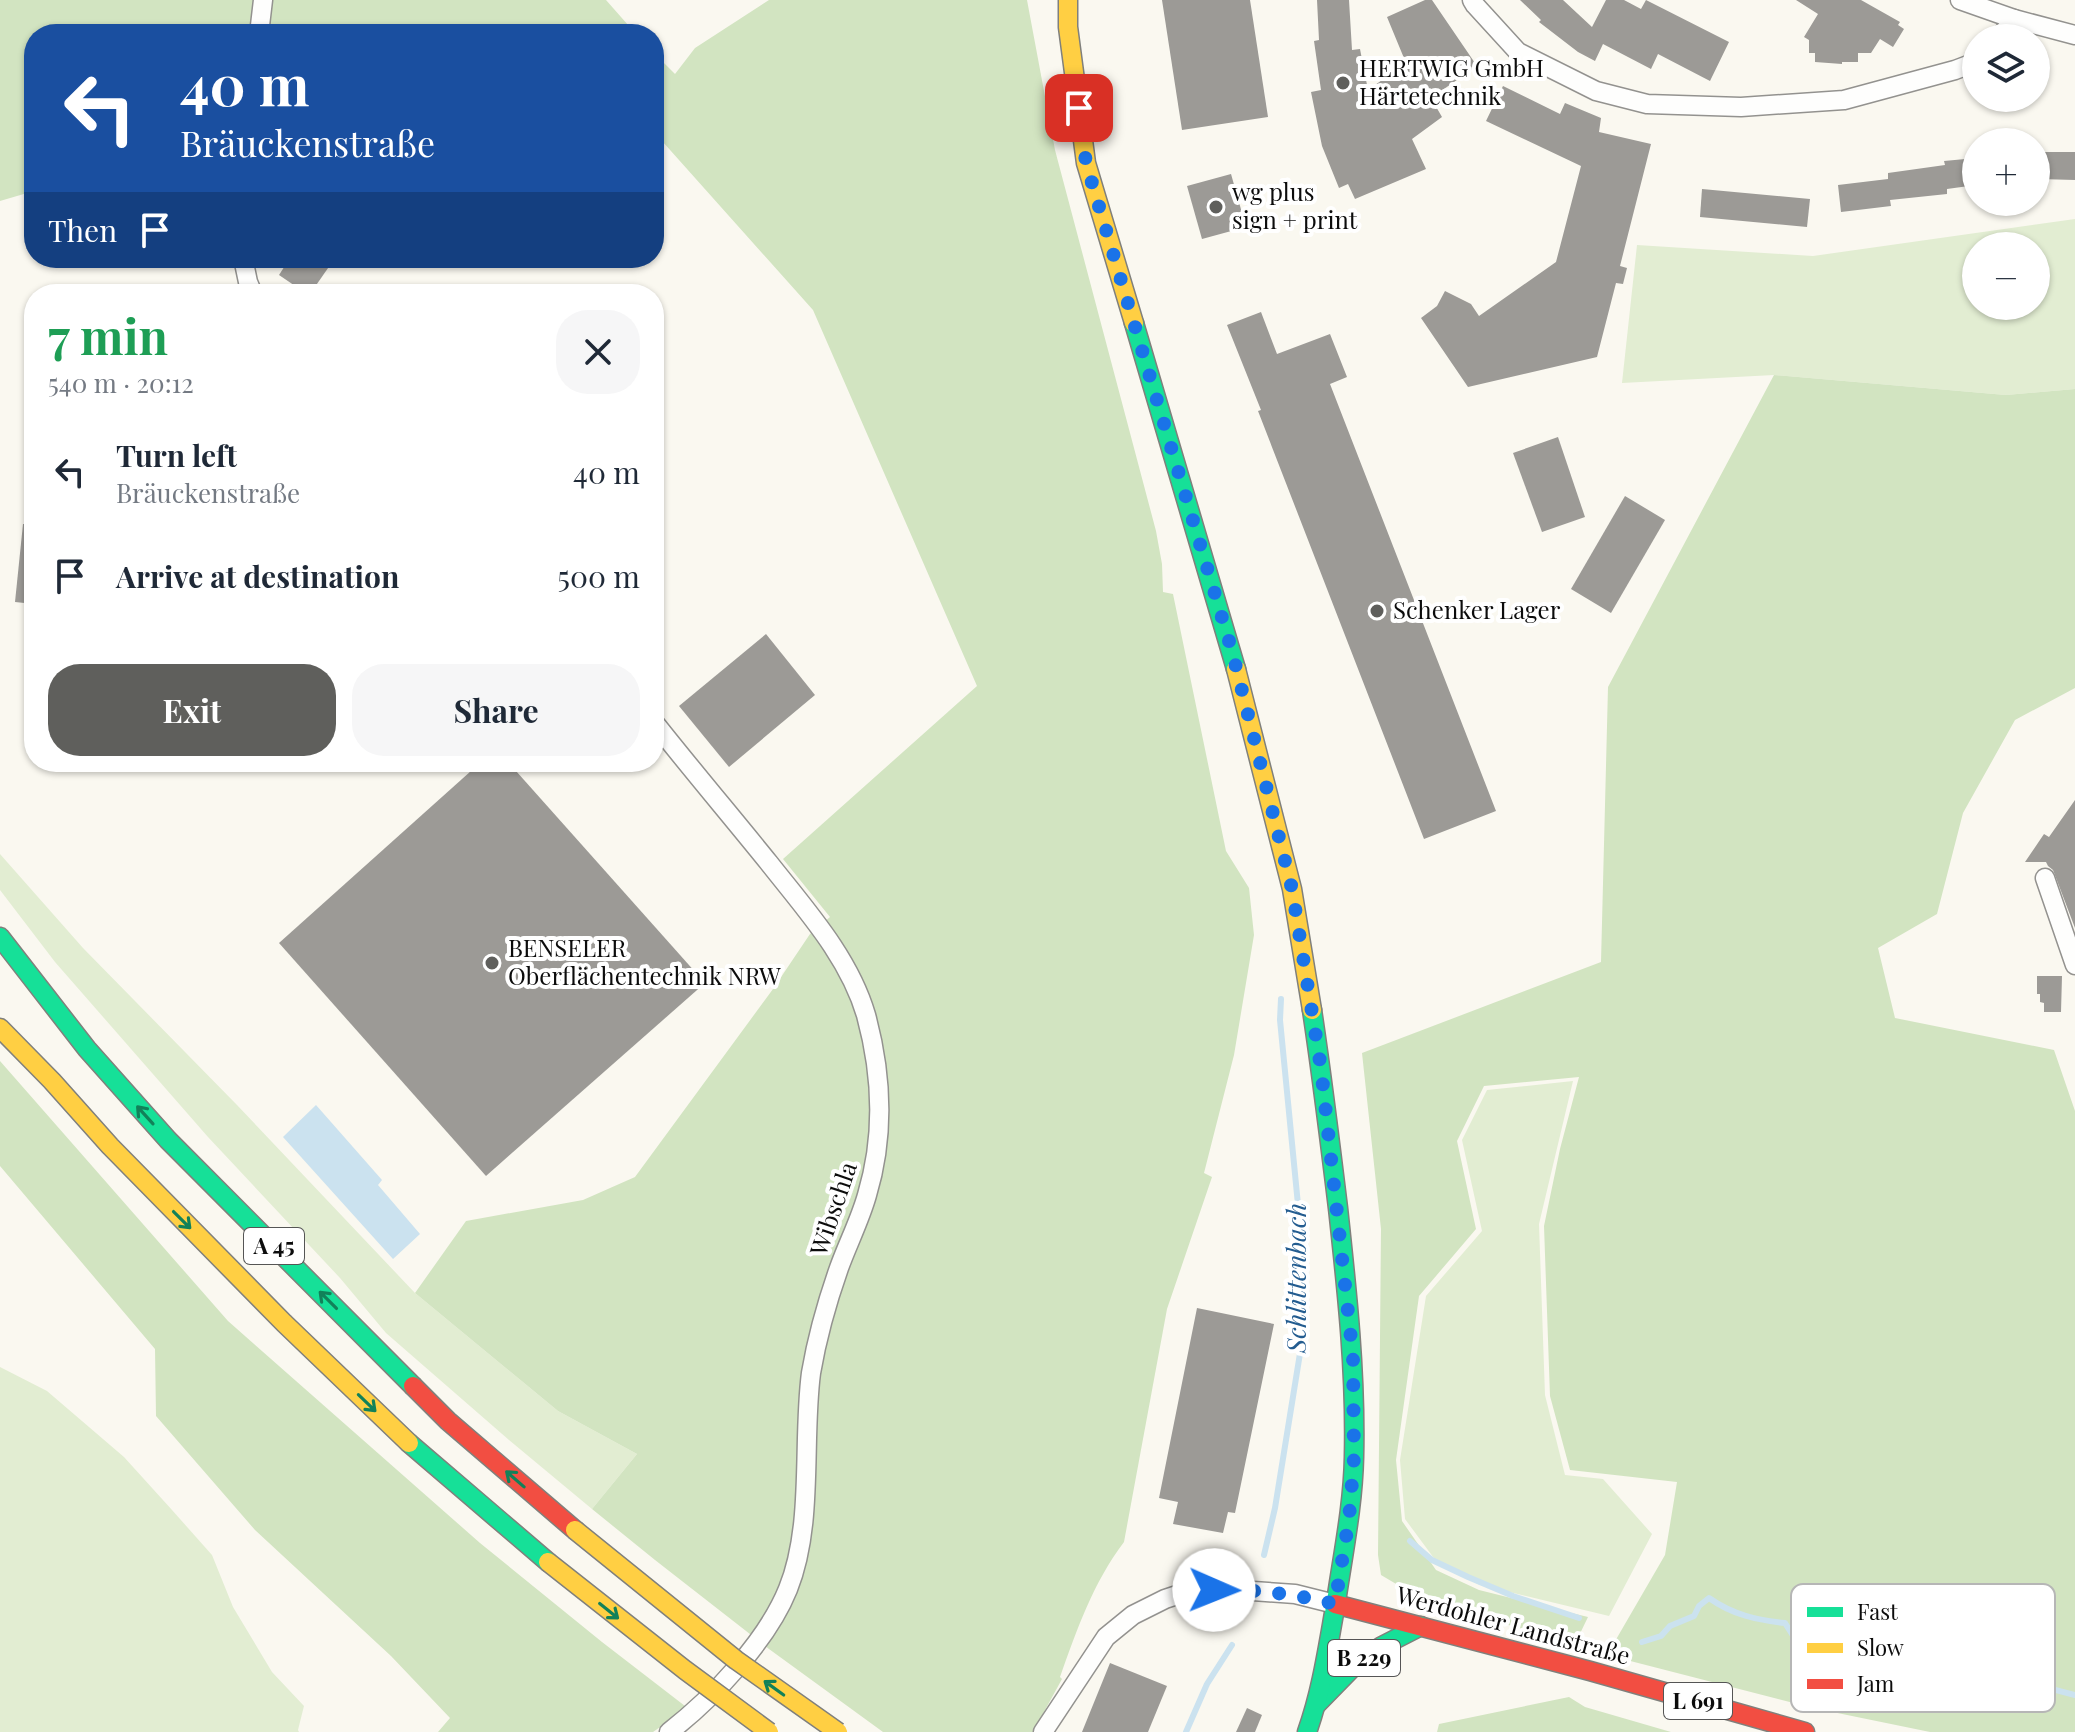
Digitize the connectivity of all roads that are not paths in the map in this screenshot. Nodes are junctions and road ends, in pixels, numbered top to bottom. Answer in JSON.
{"nodes":[{"id":1,"x":263,"y":0,"type":"edge"},
{"id":2,"x":1068,"y":0,"type":"edge"},
{"id":3,"x":1472,"y":0,"type":"edge"},
{"id":4,"x":1960,"y":0,"type":"edge"},
{"id":5,"x":2014,"y":19,"type":"junction"},
{"id":6,"x":260,"y":24,"type":"edge"},
{"id":7,"x":2010,"y":24,"type":"edge"},
{"id":8,"x":2075,"y":35,"type":"edge"},
{"id":9,"x":1962,"y":67,"type":"edge"},
{"id":10,"x":664,"y":734,"type":"edge"},
{"id":11,"x":2045,"y":878,"type":"dead end"},
{"id":12,"x":4,"y":931,"type":"edge"},
{"id":13,"x":2075,"y":965,"type":"edge"},
{"id":14,"x":0,"y":1015,"type":"edge"},
{"id":15,"x":0,"y":1028,"type":"edge"},
{"id":16,"x":52,"y":1081,"type":"junction"},
{"id":17,"x":1335,"y":1604,"type":"junction"},
{"id":18,"x":1421,"y":1626,"type":"junction"},
{"id":19,"x":1317,"y":1704,"type":"junction"},
{"id":20,"x":669,"y":1732,"type":"edge"},
{"id":21,"x":769,"y":1732,"type":"edge"},
{"id":22,"x":838,"y":1732,"type":"edge"},
{"id":23,"x":1043,"y":1732,"type":"edge"},
{"id":24,"x":1307,"y":1732,"type":"edge"},
{"id":25,"x":1805,"y":1732,"type":"edge"}],
"edges":[{"from":1,"to":6,"type":"street"},
{"from":2,"to":17,"type":"main road","number":"B 229"},
{"from":3,"to":9,"type":"street"},
{"from":4,"to":5,"type":"street"},
{"from":5,"to":7,"type":"street"},
{"from":5,"to":8,"type":"street"},
{"from":10,"to":20,"type":"street","name":"Wibschla"},
{"from":11,"to":13,"type":"street"},
{"from":22,"to":12,"type":"main road","number":"A 45","one_way":true,"bridge":true},
{"from":14,"to":16,"type":"main road","number":"A 45"},
{"from":15,"to":16,"type":"main road"},
{"from":16,"to":21,"type":"main road","number":"A 45","one_way":true,"bridge":true},
{"from":17,"to":18,"type":"main road","name":"Werdohler Landstraße","number":"L 691"},
{"from":17,"to":19,"type":"main road","number":"B 229"},
{"from":17,"to":23,"type":"street"},
{"from":18,"to":19,"type":"main road","number":"B 229"},
{"from":18,"to":25,"type":"main road","name":"Werdohler Landstraße","number":"L 691"},
{"from":19,"to":24,"type":"main road","number":"B 229"}]}
